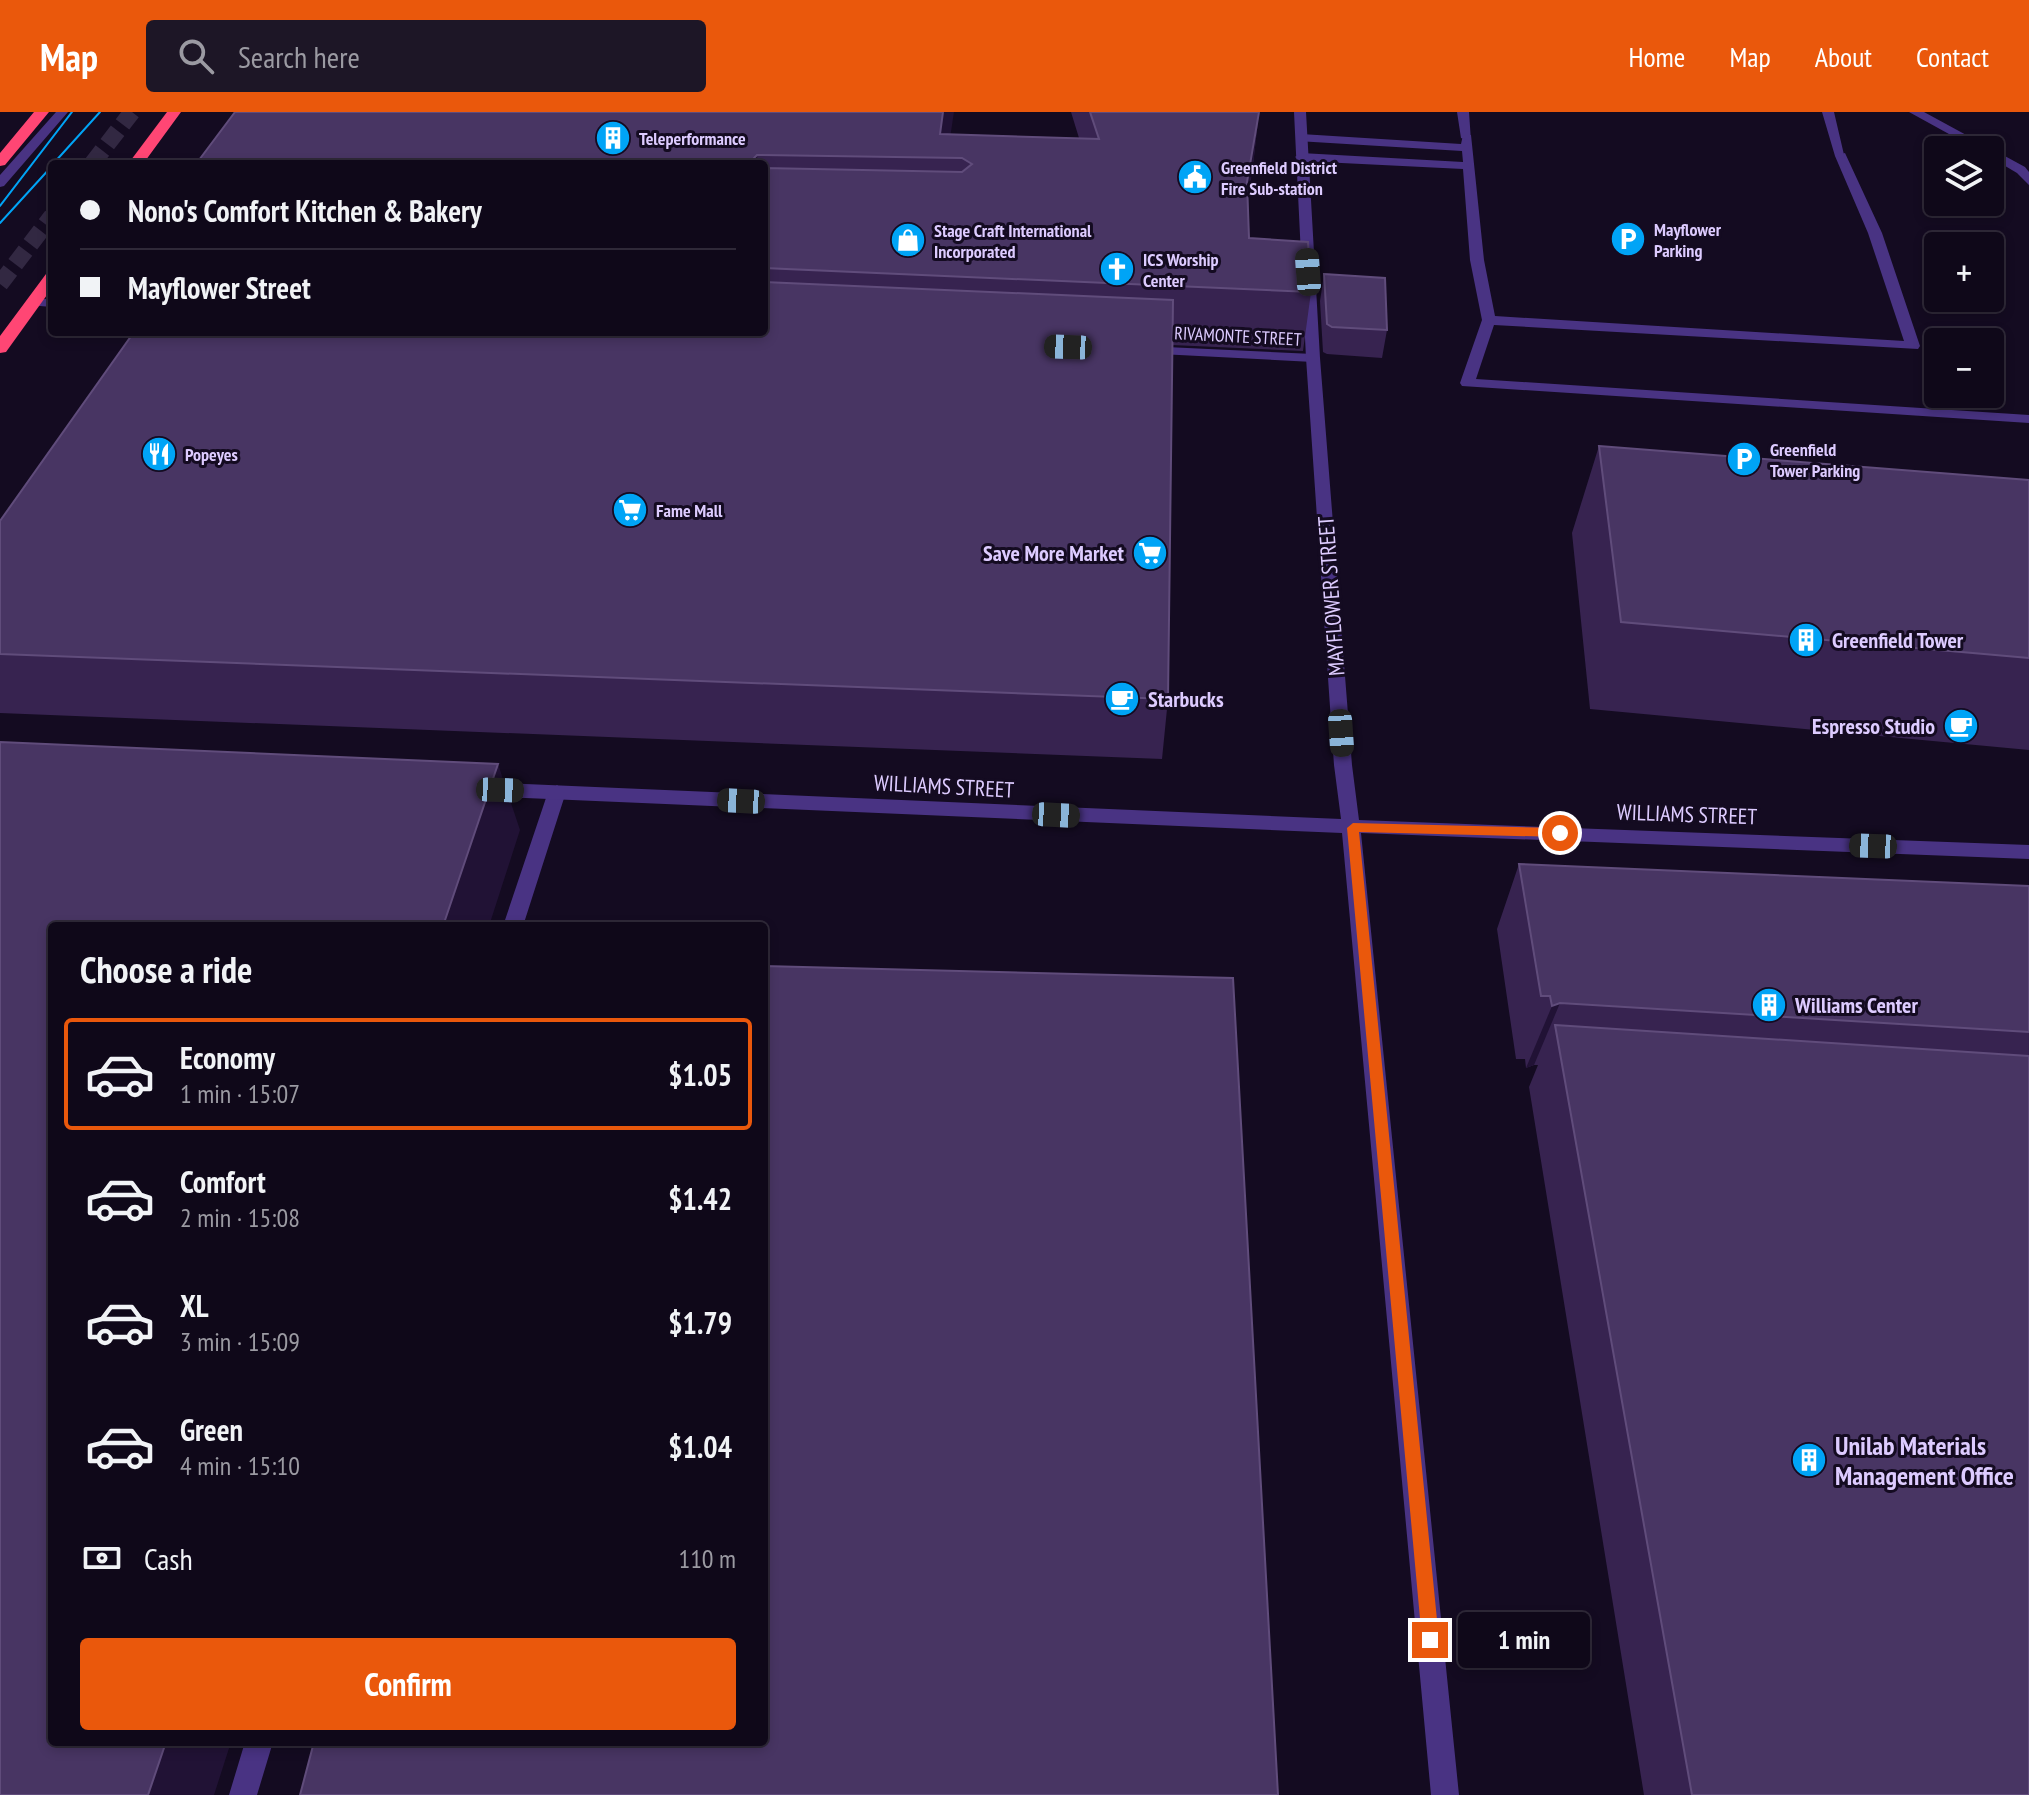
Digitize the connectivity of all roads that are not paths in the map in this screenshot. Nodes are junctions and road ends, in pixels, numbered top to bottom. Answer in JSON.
{"nodes":[{"id":1,"x":42,"y":112,"type":"edge"},
{"id":2,"x":62,"y":112,"type":"edge"},
{"id":3,"x":174,"y":112,"type":"edge"},
{"id":4,"x":1300,"y":112,"type":"edge"},
{"id":5,"x":1463,"y":112,"type":"edge"},
{"id":6,"x":1828,"y":112,"type":"edge"},
{"id":7,"x":1915,"y":112,"type":"edge"},
{"id":8,"x":1961,"y":136,"type":"edge"},
{"id":9,"x":1301,"y":138,"type":"junction"},
{"id":10,"x":1467,"y":143,"type":"junction"},
{"id":11,"x":1301,"y":157,"type":"junction"},
{"id":12,"x":138,"y":160,"type":"edge"},
{"id":13,"x":2004,"y":160,"type":"edge"},
{"id":14,"x":0,"y":162,"type":"edge"},
{"id":15,"x":1469,"y":166,"type":"junction"},
{"id":16,"x":2029,"y":181,"type":"edge"},
{"id":17,"x":0,"y":183,"type":"edge"},
{"id":18,"x":48,"y":282,"type":"edge"},
{"id":19,"x":33,"y":302,"type":"junction"},
{"id":20,"x":48,"y":303,"type":"edge"},
{"id":21,"x":1489,"y":320,"type":"junction"},
{"id":22,"x":0,"y":348,"type":"edge"},
{"id":23,"x":1124,"y":349,"type":"edge"},
{"id":24,"x":1313,"y":358,"type":"junction"},
{"id":25,"x":2029,"y":419,"type":"edge"},
{"id":26,"x":466,"y":788,"type":"edge"},
{"id":27,"x":557,"y":792,"type":"junction"},
{"id":28,"x":1353,"y":828,"type":"junction"},
{"id":29,"x":2029,"y":852,"type":"edge"},
{"id":30,"x":514,"y":922,"type":"edge"},
{"id":31,"x":258,"y":1746,"type":"edge"},
{"id":32,"x":243,"y":1795,"type":"edge"},
{"id":33,"x":1445,"y":1795,"type":"edge"}],
"edges":[{"from":1,"to":14,"type":"highway"},
{"from":2,"to":17,"type":"street"},
{"from":3,"to":12,"type":"highway"},
{"from":4,"to":9,"type":"street","name":"MAYFLOWER STREET"},
{"from":5,"to":10,"type":"street"},
{"from":6,"to":21,"type":"street"},
{"from":7,"to":8,"type":"street"},
{"from":9,"to":10,"type":"street"},
{"from":9,"to":11,"type":"street","name":"MAYFLOWER STREET"},
{"from":10,"to":15,"type":"street"},
{"from":11,"to":15,"type":"street"},
{"from":11,"to":24,"type":"street","name":"MAYFLOWER STREET"},
{"from":13,"to":16,"type":"street"},
{"from":15,"to":21,"type":"street"},
{"from":18,"to":19,"type":"highway"},
{"from":19,"to":20,"type":"street"},
{"from":19,"to":22,"type":"highway"},
{"from":21,"to":25,"type":"street"},
{"from":23,"to":24,"type":"street","name":"RIVAMONTE STREET"},
{"from":24,"to":28,"type":"street","name":"MAYFLOWER STREET"},
{"from":26,"to":27,"type":"street","name":"WILLIAMS STREET"},
{"from":27,"to":28,"type":"street","name":"WILLIAMS STREET"},
{"from":27,"to":30,"type":"street"},
{"from":28,"to":29,"type":"street","name":"WILLIAMS STREET"},
{"from":28,"to":33,"type":"street","name":"MAYFLOWER STREET"},
{"from":31,"to":32,"type":"street"}]}
